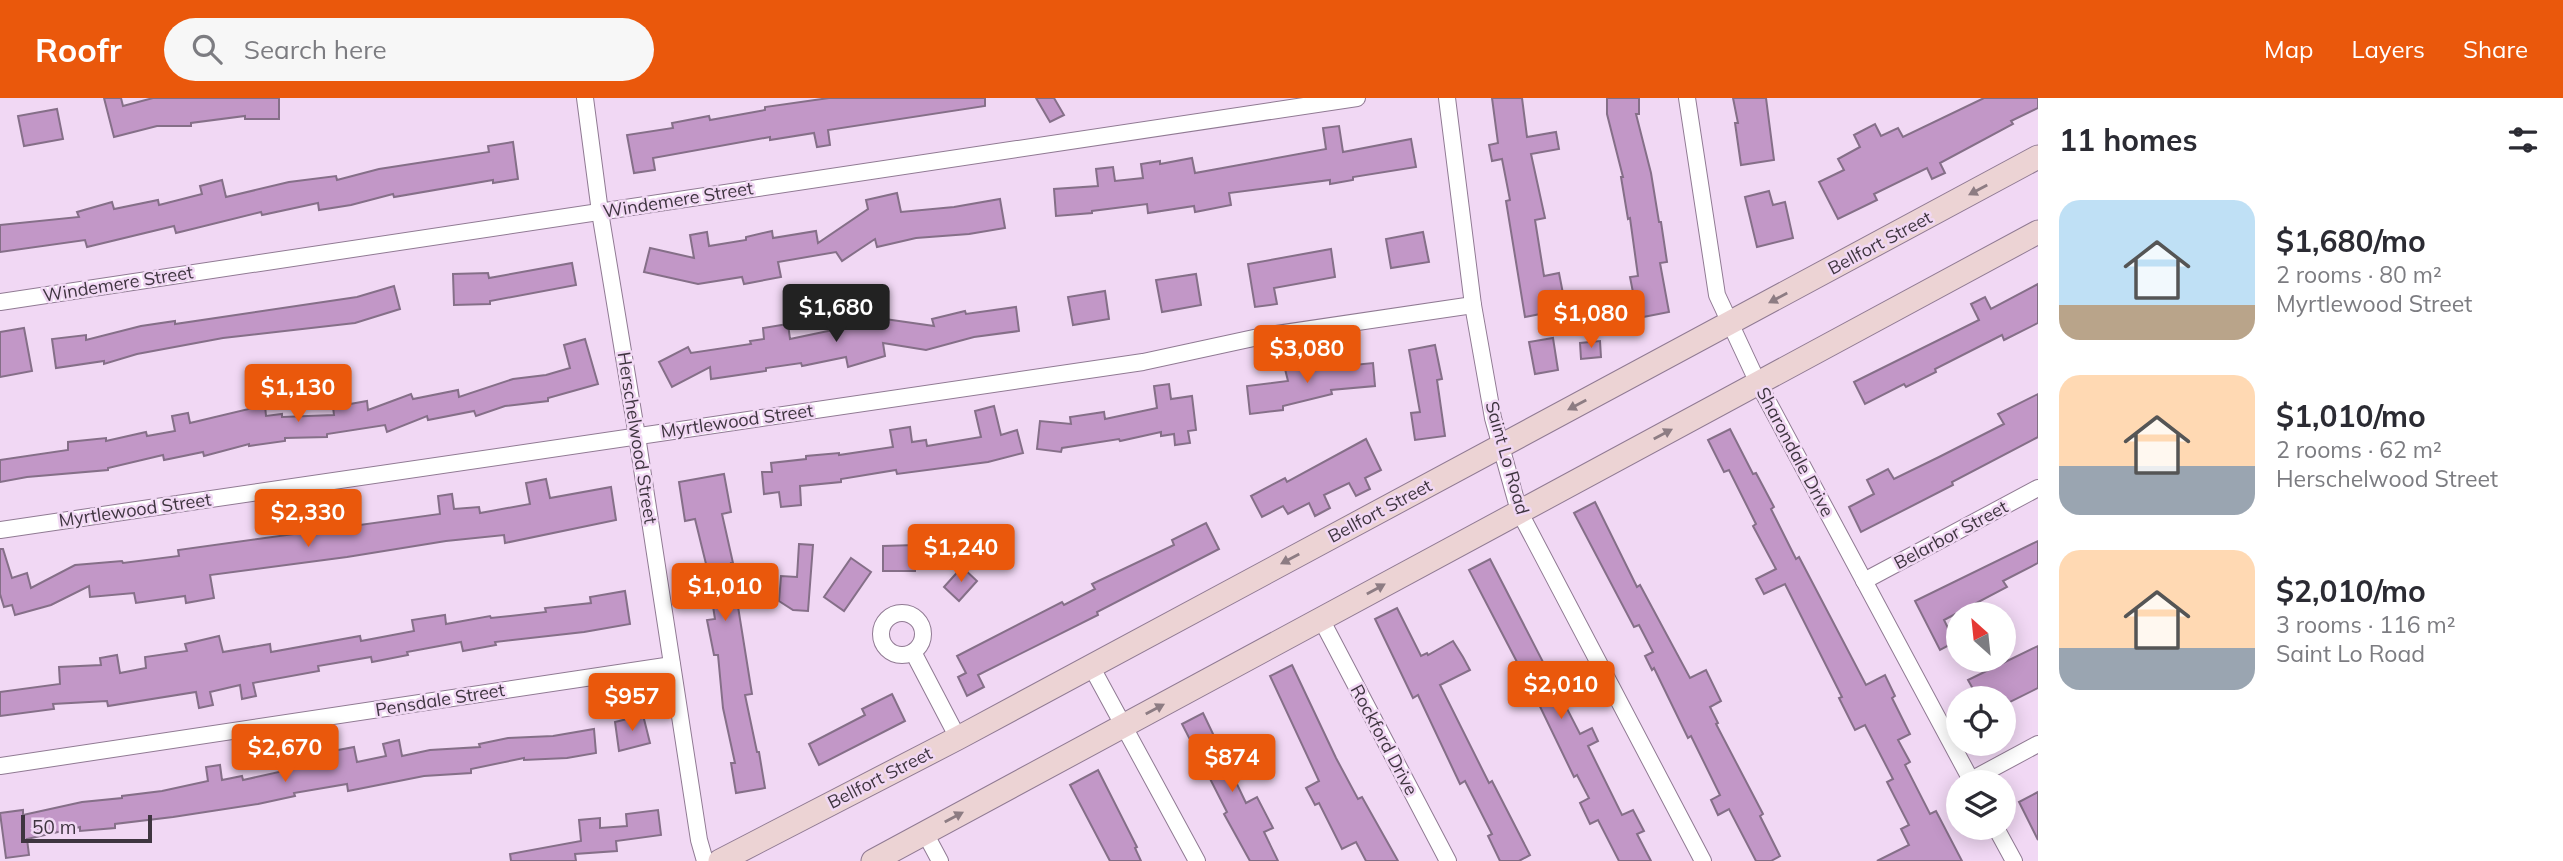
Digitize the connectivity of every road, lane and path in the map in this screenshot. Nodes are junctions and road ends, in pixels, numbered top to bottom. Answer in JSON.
{"nodes":[{"id":1,"x":585,"y":98,"type":"edge"},
{"id":2,"x":1357,"y":98,"type":"edge"},
{"id":3,"x":1447,"y":98,"type":"edge"},
{"id":4,"x":1687,"y":98,"type":"edge"},
{"id":5,"x":2038,"y":157,"type":"edge"},
{"id":6,"x":600,"y":212,"type":"junction"},
{"id":7,"x":2038,"y":232,"type":"edge"},
{"id":8,"x":0,"y":302,"type":"edge"},
{"id":9,"x":1474,"y":305,"type":"junction"},
{"id":10,"x":1729,"y":324,"type":"junction"},
{"id":11,"x":1758,"y":383,"type":"junction"},
{"id":12,"x":637,"y":436,"type":"junction"},
{"id":13,"x":1500,"y":447,"type":"junction"},
{"id":14,"x":2038,"y":488,"type":"edge"},
{"id":15,"x":1519,"y":511,"type":"junction"},
{"id":16,"x":0,"y":530,"type":"edge"},
{"id":17,"x":1864,"y":581,"type":"junction"},
{"id":18,"x":1321,"y":619,"type":"junction"},
{"id":19,"x":913,"y":652,"type":"dead end"},
{"id":20,"x":672,"y":666,"type":"junction"},
{"id":21,"x":1091,"y":666,"type":"junction"},
{"id":22,"x":1125,"y":725,"type":"junction"},
{"id":23,"x":958,"y":738,"type":"junction"},
{"id":24,"x":2038,"y":744,"type":"edge"},
{"id":25,"x":0,"y":766,"type":"edge"},
{"id":26,"x":1965,"y":770,"type":"edge"},
{"id":27,"x":1991,"y":770,"type":"edge"},
{"id":28,"x":925,"y":833,"type":"junction"},
{"id":29,"x":2003,"y":840,"type":"edge"},
{"id":30,"x":705,"y":861,"type":"edge"},
{"id":31,"x":720,"y":861,"type":"edge"},
{"id":32,"x":873,"y":861,"type":"edge"},
{"id":33,"x":940,"y":861,"type":"edge"},
{"id":34,"x":1197,"y":861,"type":"edge"},
{"id":35,"x":1448,"y":861,"type":"edge"},
{"id":36,"x":1703,"y":861,"type":"edge"},
{"id":37,"x":2014,"y":861,"type":"edge"}],
"edges":[{"from":1,"to":6,"type":"street","name":"Herschelwood Street"},
{"from":2,"to":6,"type":"street","name":"Windemere Street"},
{"from":3,"to":9,"type":"street","name":"Saint Lo Road"},
{"from":4,"to":10,"type":"street","name":"Sharondale Drive"},
{"from":5,"to":10,"type":"main road","name":"Bellfort Street","one_way":true},
{"from":6,"to":8,"type":"street","name":"Windemere Street"},
{"from":6,"to":12,"type":"street","name":"Herschelwood Street"},
{"from":7,"to":11,"type":"main road"},
{"from":9,"to":12,"type":"street","name":"Myrtlewood Street"},
{"from":9,"to":13,"type":"street","name":"Saint Lo Road"},
{"from":10,"to":11,"type":"street","name":"Sharondale Drive"},
{"from":10,"to":13,"type":"main road","name":"Bellfort Street","one_way":true},
{"from":15,"to":11,"type":"main road","one_way":true},
{"from":11,"to":17,"type":"street","name":"Sharondale Drive"},
{"from":12,"to":16,"type":"street","name":"Myrtlewood Street"},
{"from":12,"to":20,"type":"street","name":"Herschelwood Street"},
{"from":13,"to":15,"type":"street","name":"Saint Lo Road"},
{"from":13,"to":21,"type":"main road","name":"Bellfort Street","one_way":true},
{"from":14,"to":17,"type":"street","name":"Belarbor Street"},
{"from":18,"to":15,"type":"main road","one_way":true},
{"from":15,"to":36,"type":"street","name":"Saint Lo Road"},
{"from":17,"to":26,"type":"street","name":"Sharondale Drive"},
{"from":22,"to":18,"type":"main road","one_way":true},
{"from":18,"to":35,"type":"street","name":"Rockford Drive"},
{"from":19,"to":23,"type":"street"},
{"from":20,"to":25,"type":"street","name":"Pensdale Street"},
{"from":20,"to":30,"type":"street","name":"Herschelwood Street"},
{"from":21,"to":22,"type":"street"},
{"from":21,"to":23,"type":"main road","name":"Bellfort Street"},
{"from":28,"to":22,"type":"main road","one_way":true},
{"from":22,"to":34,"type":"street"},
{"from":23,"to":31,"type":"main road","name":"Bellfort Street"},
{"from":24,"to":27,"type":"street"},
{"from":28,"to":32,"type":"main road"},
{"from":28,"to":33,"type":"street"},
{"from":29,"to":37,"type":"street"}]}
